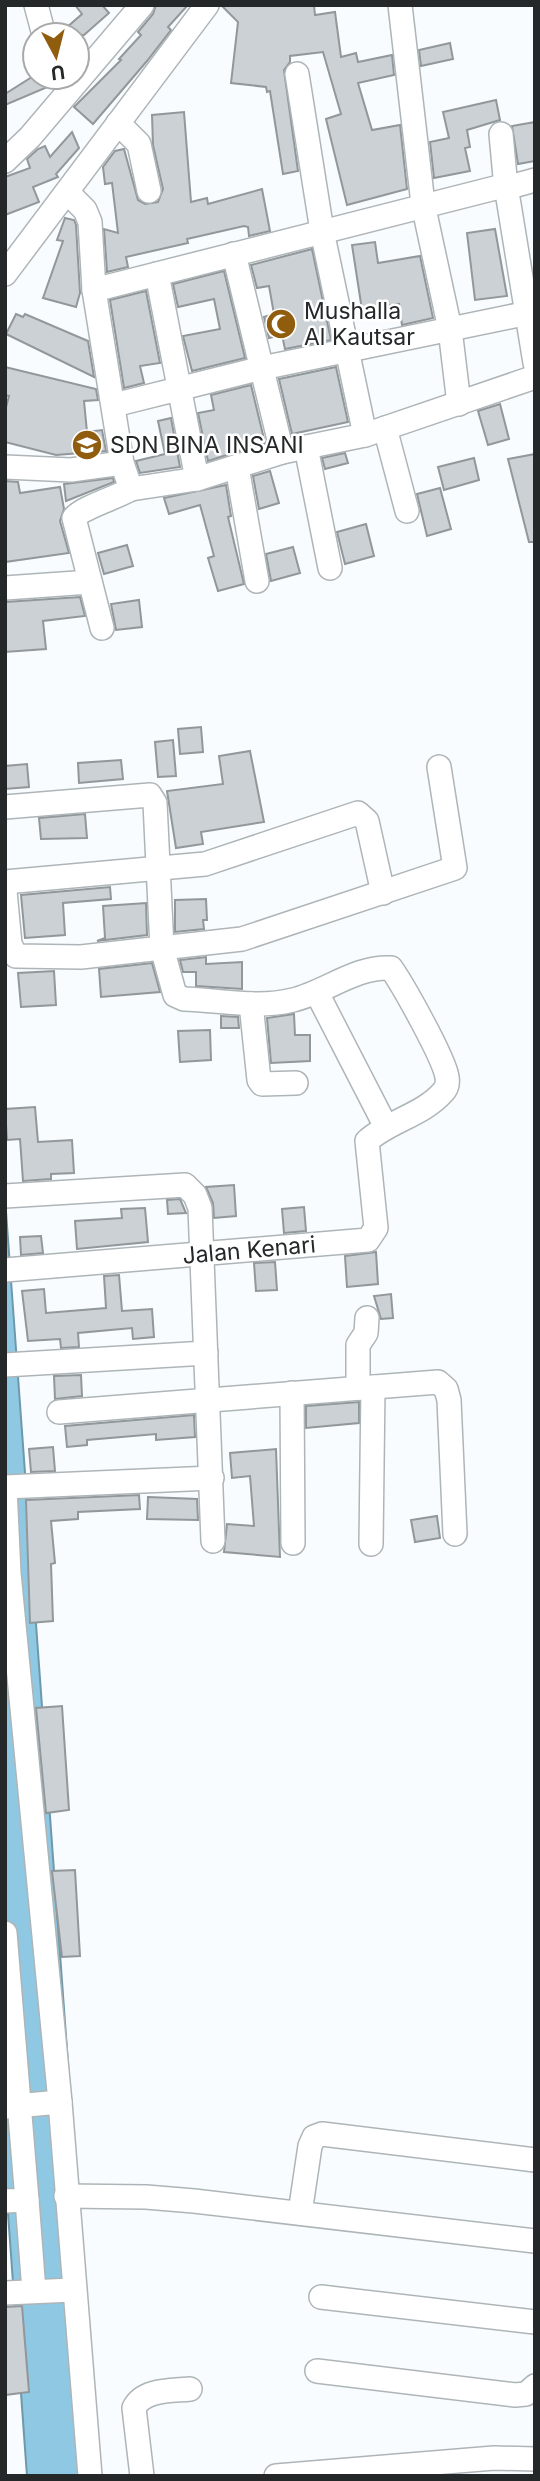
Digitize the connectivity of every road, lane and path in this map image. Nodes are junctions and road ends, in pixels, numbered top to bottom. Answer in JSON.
{"nodes":[{"id":1,"x":142,"y":5,"type":"edge"},
{"id":2,"x":207,"y":5,"type":"edge"},
{"id":3,"x":400,"y":5,"type":"edge"},
{"id":4,"x":91,"y":55,"type":"edge"},
{"id":5,"x":298,"y":74,"type":"dead end"},
{"id":6,"x":56,"y":91,"type":"edge"},
{"id":7,"x":126,"y":130,"type":"junction"},
{"id":8,"x":501,"y":134,"type":"dead end"},
{"id":9,"x":5,"y":161,"type":"edge"},
{"id":10,"x":535,"y":180,"type":"edge"},
{"id":11,"x":506,"y":188,"type":"junction"},
{"id":12,"x":149,"y":191,"type":"dead end"},
{"id":13,"x":75,"y":201,"type":"junction"},
{"id":14,"x":423,"y":204,"type":"junction"},
{"id":15,"x":322,"y":231,"type":"junction"},
{"id":16,"x":234,"y":254,"type":"junction"},
{"id":17,"x":5,"y":274,"type":"edge"},
{"id":18,"x":157,"y":274,"type":"junction"},
{"id":19,"x":94,"y":290,"type":"junction"},
{"id":20,"x":528,"y":313,"type":"junction"},
{"id":21,"x":450,"y":329,"type":"junction"},
{"id":22,"x":348,"y":351,"type":"junction"},
{"id":23,"x":535,"y":363,"type":"edge"},
{"id":24,"x":262,"y":368,"type":"junction"},
{"id":25,"x":535,"y":377,"type":"edge"},
{"id":26,"x":179,"y":386,"type":"junction"},
{"id":27,"x":459,"y":404,"type":"junction"},
{"id":28,"x":114,"y":405,"type":"junction"},
{"id":29,"x":375,"y":431,"type":"junction"},
{"id":30,"x":306,"y":447,"type":"junction"},
{"id":31,"x":282,"y":452,"type":"junction"},
{"id":32,"x":122,"y":463,"type":"junction"},
{"id":33,"x":5,"y":467,"type":"edge"},
{"id":34,"x":237,"y":467,"type":"junction"},
{"id":35,"x":197,"y":479,"type":"junction"},
{"id":36,"x":131,"y":489,"type":"junction"},
{"id":37,"x":407,"y":511,"type":"dead end"},
{"id":38,"x":330,"y":568,"type":"dead end"},
{"id":39,"x":257,"y":581,"type":"dead end"},
{"id":40,"x":90,"y":582,"type":"junction"},
{"id":41,"x":5,"y":587,"type":"edge"},
{"id":42,"x":102,"y":628,"type":"dead end"},
{"id":43,"x":439,"y":767,"type":"dead end"},
{"id":44,"x":5,"y":807,"type":"edge"},
{"id":45,"x":158,"y":870,"type":"junction"},
{"id":46,"x":5,"y":882,"type":"edge"},
{"id":47,"x":5,"y":891,"type":"edge"},
{"id":48,"x":383,"y":893,"type":"junction"},
{"id":49,"x":162,"y":948,"type":"junction"},
{"id":50,"x":317,"y":993,"type":"junction"},
{"id":51,"x":251,"y":1004,"type":"junction"},
{"id":52,"x":296,"y":1083,"type":"dead end"},
{"id":53,"x":386,"y":1127,"type":"junction"},
{"id":54,"x":5,"y":1196,"type":"edge"},
{"id":55,"x":200,"y":1254,"type":"junction"},
{"id":56,"x":5,"y":1270,"type":"edge"},
{"id":57,"x":367,"y":1318,"type":"dead end"},
{"id":58,"x":206,"y":1353,"type":"junction"},
{"id":59,"x":5,"y":1365,"type":"edge"},
{"id":60,"x":365,"y":1388,"type":"junction"},
{"id":61,"x":292,"y":1393,"type":"junction"},
{"id":62,"x":209,"y":1400,"type":"junction"},
{"id":63,"x":59,"y":1412,"type":"dead end"},
{"id":64,"x":212,"y":1478,"type":"junction"},
{"id":65,"x":5,"y":1488,"type":"edge"},
{"id":66,"x":455,"y":1534,"type":"dead end"},
{"id":67,"x":213,"y":1541,"type":"dead end"},
{"id":68,"x":292,"y":1544,"type":"dead end"},
{"id":69,"x":371,"y":1544,"type":"dead end"},
{"id":70,"x":7,"y":1573,"type":"edge"},
{"id":71,"x":15,"y":1711,"type":"edge"},
{"id":72,"x":5,"y":1933,"type":"edge"},
{"id":73,"x":8,"y":2001,"type":"edge"},
{"id":74,"x":31,"y":2105,"type":"edge"},
{"id":75,"x":535,"y":2160,"type":"edge"},
{"id":76,"x":66,"y":2196,"type":"junction"},
{"id":77,"x":16,"y":2200,"type":"edge"},
{"id":78,"x":300,"y":2213,"type":"junction"},
{"id":79,"x":535,"y":2241,"type":"edge"},
{"id":80,"x":70,"y":2290,"type":"junction"},
{"id":81,"x":36,"y":2291,"type":"junction"},
{"id":82,"x":5,"y":2293,"type":"edge"},
{"id":83,"x":321,"y":2297,"type":"dead end"},
{"id":84,"x":535,"y":2322,"type":"edge"},
{"id":85,"x":317,"y":2371,"type":"dead end"},
{"id":86,"x":535,"y":2386,"type":"edge"},
{"id":87,"x":190,"y":2389,"type":"dead end"},
{"id":88,"x":530,"y":2465,"type":"edge"},
{"id":89,"x":90,"y":2476,"type":"edge"},
{"id":90,"x":142,"y":2476,"type":"edge"},
{"id":91,"x":276,"y":2476,"type":"edge"}],
"edges":[{"from":1,"to":4,"type":"street"},
{"from":2,"to":7,"type":"street"},
{"from":3,"to":14,"type":"street"},
{"from":5,"to":15,"type":"street"},
{"from":6,"to":9,"type":"street"},
{"from":7,"to":12,"type":"street"},
{"from":7,"to":13,"type":"street"},
{"from":8,"to":11,"type":"street"},
{"from":10,"to":11,"type":"street"},
{"from":11,"to":14,"type":"street"},
{"from":11,"to":20,"type":"street"},
{"from":13,"to":17,"type":"street"},
{"from":13,"to":19,"type":"street"},
{"from":14,"to":15,"type":"street"},
{"from":14,"to":21,"type":"street"},
{"from":15,"to":16,"type":"street"},
{"from":15,"to":22,"type":"street"},
{"from":16,"to":18,"type":"street"},
{"from":16,"to":24,"type":"street"},
{"from":18,"to":19,"type":"street"},
{"from":18,"to":26,"type":"street"},
{"from":19,"to":28,"type":"street"},
{"from":20,"to":21,"type":"street"},
{"from":20,"to":23,"type":"street"},
{"from":21,"to":22,"type":"street"},
{"from":21,"to":27,"type":"street"},
{"from":22,"to":24,"type":"street"},
{"from":22,"to":29,"type":"street"},
{"from":24,"to":26,"type":"street"},
{"from":24,"to":31,"type":"street"},
{"from":25,"to":27,"type":"street"},
{"from":26,"to":28,"type":"street"},
{"from":26,"to":35,"type":"street"},
{"from":27,"to":29,"type":"street"},
{"from":28,"to":32,"type":"street"},
{"from":29,"to":30,"type":"street"},
{"from":29,"to":37,"type":"street"},
{"from":30,"to":31,"type":"street"},
{"from":30,"to":38,"type":"street"},
{"from":31,"to":34,"type":"street"},
{"from":32,"to":33,"type":"street"},
{"from":32,"to":36,"type":"street"},
{"from":34,"to":35,"type":"street"},
{"from":34,"to":39,"type":"street"},
{"from":35,"to":36,"type":"street"},
{"from":36,"to":40,"type":"street"},
{"from":40,"to":41,"type":"street"},
{"from":40,"to":42,"type":"street"},
{"from":43,"to":48,"type":"street"},
{"from":44,"to":45,"type":"street"},
{"from":45,"to":46,"type":"street"},
{"from":45,"to":48,"type":"street"},
{"from":45,"to":49,"type":"street"},
{"from":47,"to":49,"type":"street"},
{"from":48,"to":49,"type":"street"},
{"from":49,"to":51,"type":"street"},
{"from":50,"to":51,"type":"street"},
{"from":50,"to":53,"type":"street"},
{"from":50,"to":53,"type":"street"},
{"from":51,"to":52,"type":"street"},
{"from":53,"to":55,"type":"street","name":"Jalan Kenari"},
{"from":54,"to":55,"type":"street"},
{"from":55,"to":56,"type":"street","name":"Jalan Kenari"},
{"from":55,"to":58,"type":"street"},
{"from":57,"to":60,"type":"street"},
{"from":58,"to":59,"type":"street"},
{"from":58,"to":62,"type":"street"},
{"from":60,"to":61,"type":"street"},
{"from":60,"to":66,"type":"street"},
{"from":60,"to":69,"type":"street"},
{"from":61,"to":62,"type":"street"},
{"from":61,"to":68,"type":"street"},
{"from":62,"to":63,"type":"street"},
{"from":62,"to":64,"type":"street"},
{"from":64,"to":65,"type":"street"},
{"from":64,"to":67,"type":"street"},
{"from":65,"to":70,"type":"street"},
{"from":70,"to":71,"type":"street"},
{"from":71,"to":74,"type":"street"},
{"from":72,"to":73,"type":"street"},
{"from":73,"to":74,"type":"street"},
{"from":74,"to":76,"type":"street"},
{"from":74,"to":77,"type":"street"},
{"from":75,"to":78,"type":"street"},
{"from":76,"to":78,"type":"street"},
{"from":76,"to":80,"type":"street"},
{"from":77,"to":81,"type":"street"},
{"from":78,"to":79,"type":"street"},
{"from":80,"to":81,"type":"street"},
{"from":80,"to":89,"type":"street"},
{"from":81,"to":82,"type":"street"},
{"from":83,"to":84,"type":"street"},
{"from":85,"to":86,"type":"street"},
{"from":87,"to":90,"type":"street"},
{"from":88,"to":91,"type":"street"}]}
